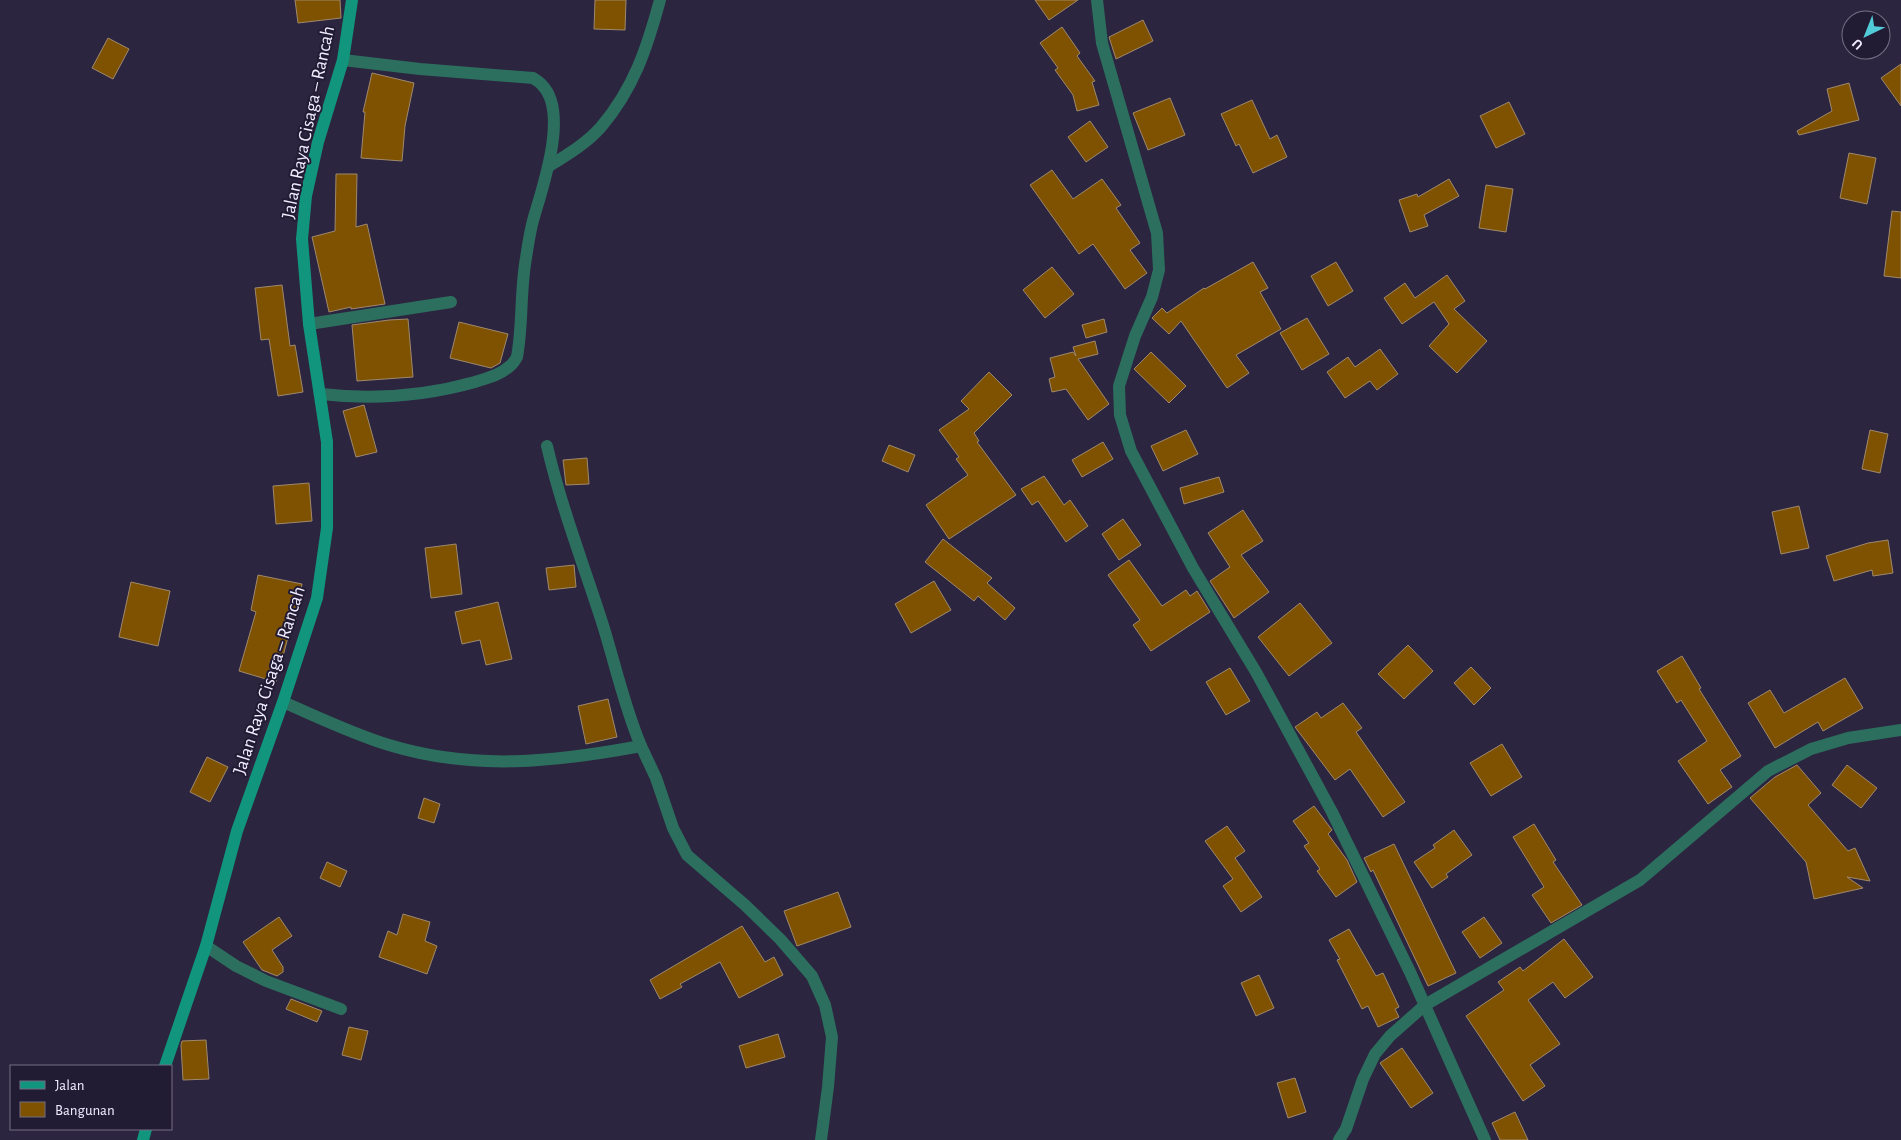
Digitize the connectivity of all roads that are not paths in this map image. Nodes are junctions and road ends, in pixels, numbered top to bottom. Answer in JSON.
{"nodes":[{"id":1,"x":352,"y":0,"type":"edge"},
{"id":2,"x":660,"y":0,"type":"edge"},
{"id":3,"x":1097,"y":0,"type":"edge"},
{"id":4,"x":343,"y":60,"type":"junction"},
{"id":5,"x":549,"y":166,"type":"junction"},
{"id":6,"x":450,"y":302,"type":"dead end"},
{"id":7,"x":309,"y":324,"type":"junction"},
{"id":8,"x":321,"y":394,"type":"junction"},
{"id":9,"x":546,"y":446,"type":"dead end"},
{"id":10,"x":284,"y":702,"type":"junction"},
{"id":11,"x":1901,"y":730,"type":"edge"},
{"id":12,"x":641,"y":746,"type":"junction"},
{"id":13,"x":206,"y":946,"type":"junction"},
{"id":14,"x":1425,"y":1004,"type":"junction"},
{"id":15,"x":340,"y":1009,"type":"dead end"},
{"id":16,"x":166,"y":1065,"type":"edge"},
{"id":17,"x":820,"y":1140,"type":"edge"},
{"id":18,"x":1339,"y":1140,"type":"edge"},
{"id":19,"x":1485,"y":1140,"type":"edge"}],
"edges":[{"from":1,"to":4,"type":"main road","name":"Jalan Raya Cisaga – Rancah"},
{"from":2,"to":5,"type":"street"},
{"from":3,"to":14,"type":"street"},
{"from":4,"to":5,"type":"street"},
{"from":4,"to":7,"type":"main road","name":"Jalan Raya Cisaga – Rancah"},
{"from":5,"to":8,"type":"street"},
{"from":6,"to":7,"type":"street"},
{"from":7,"to":8,"type":"main road","name":"Jalan Raya Cisaga – Rancah"},
{"from":8,"to":10,"type":"main road","name":"Jalan Raya Cisaga – Rancah"},
{"from":9,"to":12,"type":"street"},
{"from":10,"to":12,"type":"street"},
{"from":10,"to":13,"type":"main road","name":"Jalan Raya Cisaga – Rancah"},
{"from":11,"to":14,"type":"street"},
{"from":12,"to":17,"type":"street"},
{"from":13,"to":15,"type":"street"},
{"from":13,"to":16,"type":"main road","name":"Jalan Raya Cisaga – Rancah"},
{"from":14,"to":18,"type":"street"},
{"from":14,"to":19,"type":"street"}]}
